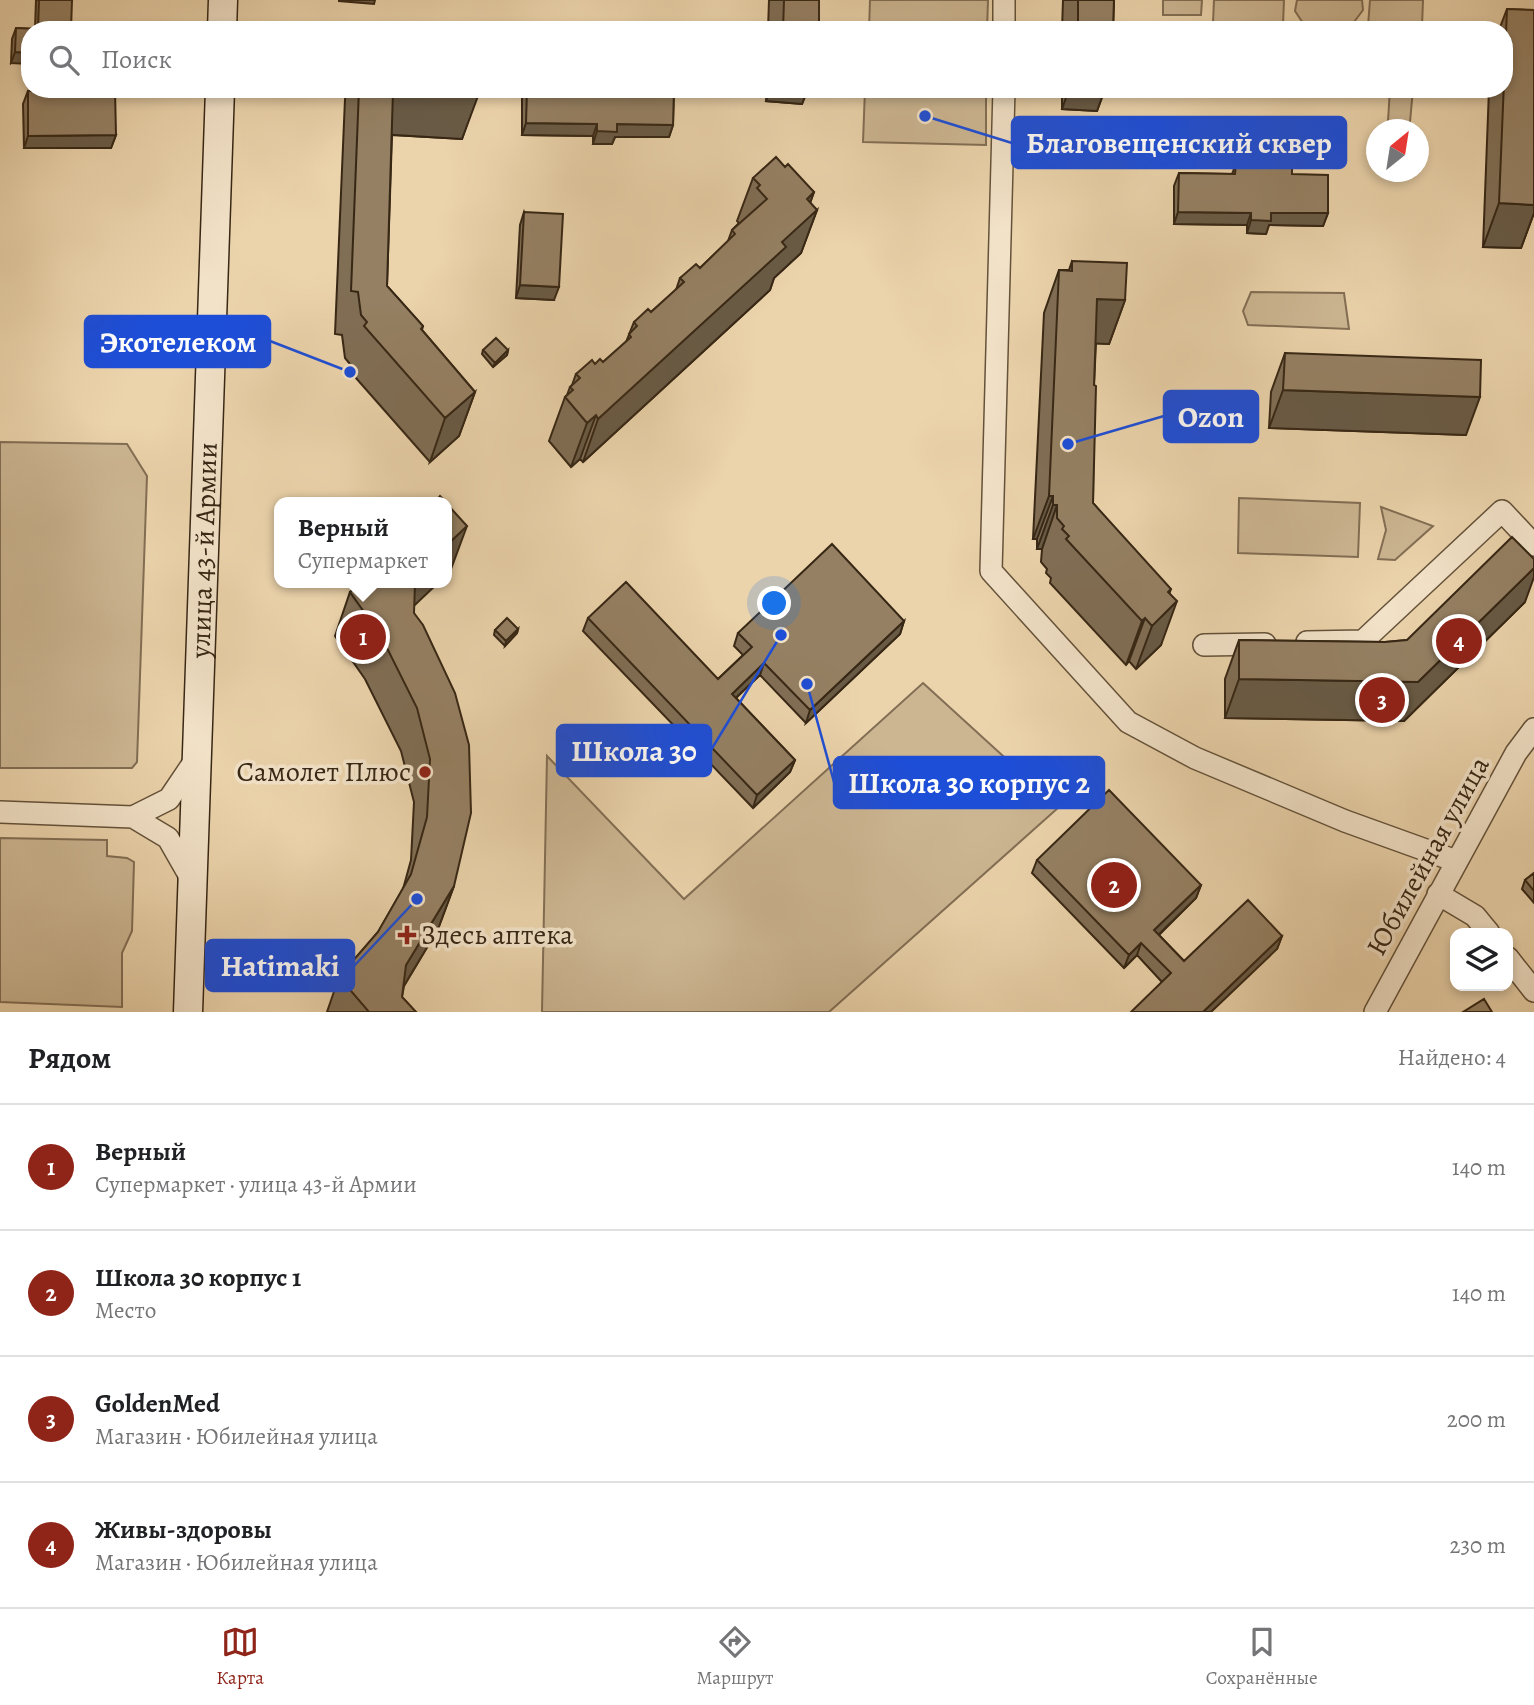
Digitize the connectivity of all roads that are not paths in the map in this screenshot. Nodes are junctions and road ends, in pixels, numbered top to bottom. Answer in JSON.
{"nodes":[{"id":1,"x":223,"y":0,"type":"edge"},
{"id":2,"x":1004,"y":0,"type":"edge"},
{"id":3,"x":222,"y":21,"type":"edge"},
{"id":4,"x":1004,"y":21,"type":"edge"},
{"id":5,"x":220,"y":98,"type":"edge"},
{"id":6,"x":1004,"y":98,"type":"edge"},
{"id":7,"x":1534,"y":545,"type":"edge"},
{"id":8,"x":1204,"y":645,"type":"dead end"},
{"id":9,"x":1534,"y":729,"type":"edge"},
{"id":10,"x":196,"y":760,"type":"junction"},
{"id":11,"x":0,"y":812,"type":"edge"},
{"id":12,"x":133,"y":817,"type":"junction"},
{"id":13,"x":1456,"y":861,"type":"junction"},
{"id":14,"x":192,"y":880,"type":"junction"},
{"id":15,"x":1438,"y":894,"type":"junction"},
{"id":16,"x":1485,"y":928,"type":"edge"},
{"id":17,"x":1513,"y":964,"type":"edge"},
{"id":18,"x":1534,"y":991,"type":"edge"},
{"id":19,"x":187,"y":1012,"type":"edge"},
{"id":20,"x":1375,"y":1012,"type":"edge"}],
"edges":[{"from":1,"to":3,"type":"main road"},
{"from":2,"to":4,"type":"street"},
{"from":5,"to":10,"type":"main road","name":"улица 43-й Армии"},
{"from":6,"to":13,"type":"street"},
{"from":7,"to":8,"type":"street"},
{"from":9,"to":13,"type":"street","name":"Юбилейная улица"},
{"from":10,"to":12,"type":"street"},
{"from":10,"to":14,"type":"main road","name":"улица 43-й Армии"},
{"from":11,"to":12,"type":"street"},
{"from":12,"to":14,"type":"street"},
{"from":13,"to":15,"type":"street","name":"Юбилейная улица"},
{"from":14,"to":19,"type":"main road","name":"улица 43-й Армии"},
{"from":15,"to":16,"type":"street"},
{"from":15,"to":20,"type":"street","name":"Юбилейная улица"},
{"from":17,"to":18,"type":"street"}]}
